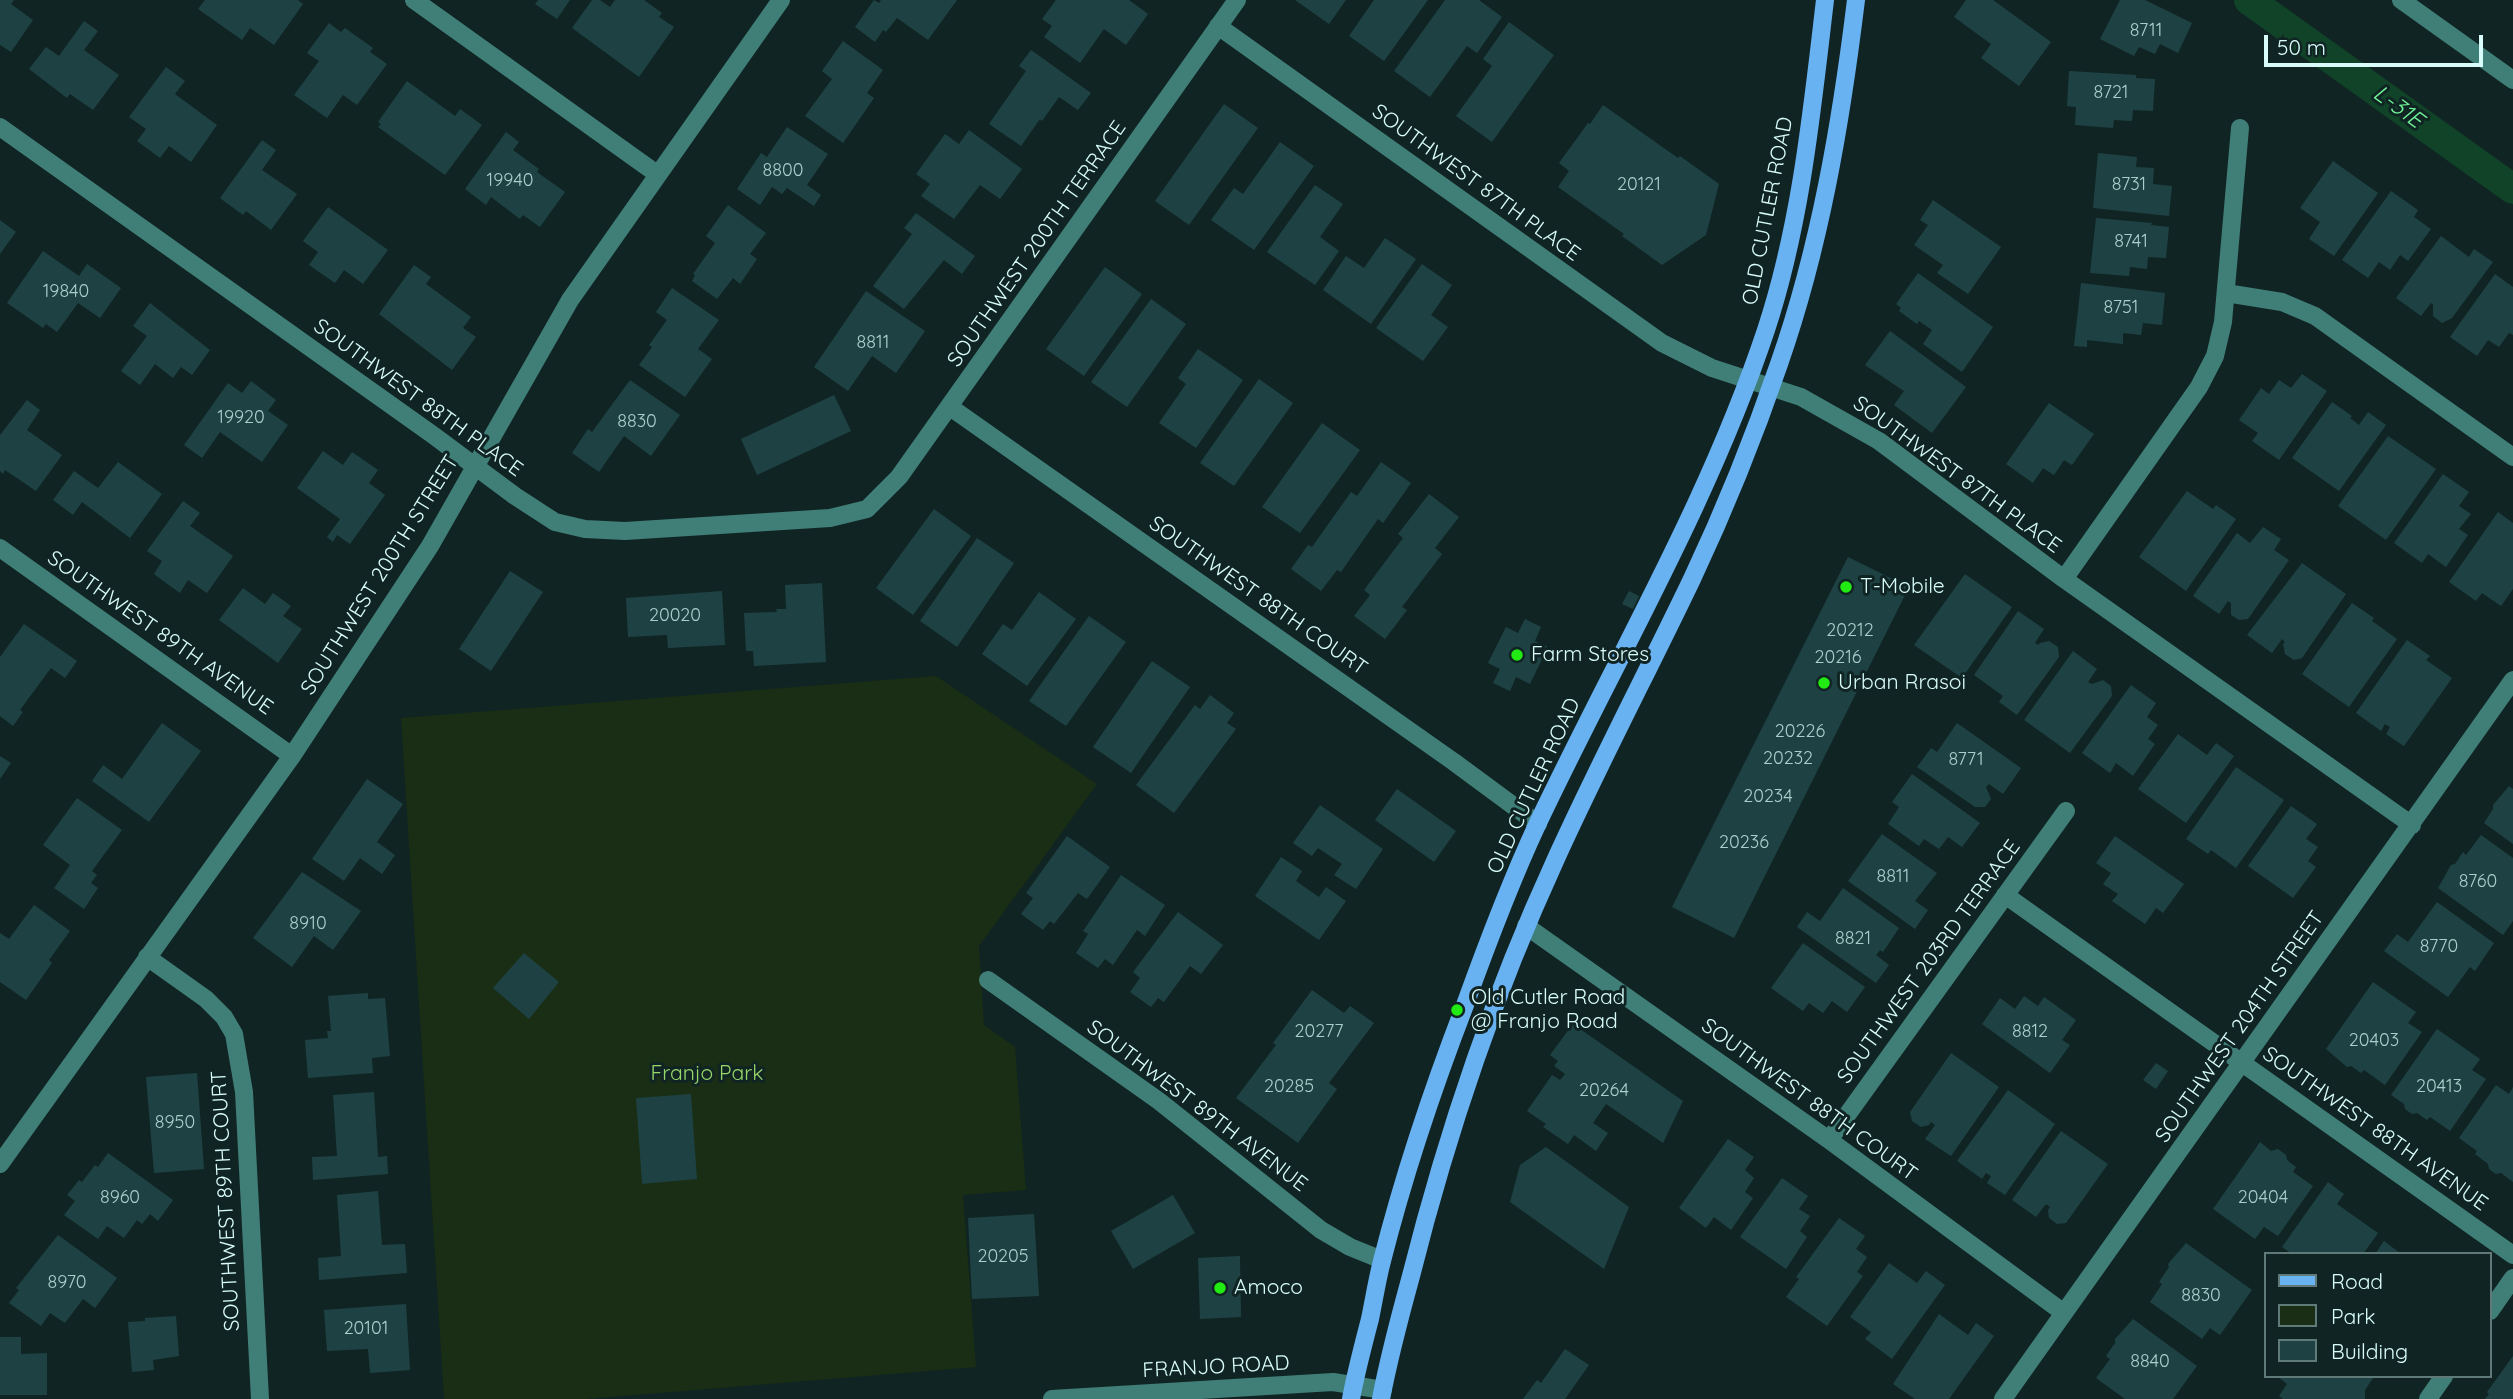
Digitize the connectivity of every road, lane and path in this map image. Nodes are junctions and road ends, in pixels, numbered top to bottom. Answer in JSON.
{"nodes":[{"id":1,"x":414,"y":0,"type":"edge"},
{"id":2,"x":781,"y":0,"type":"edge"},
{"id":3,"x":1237,"y":0,"type":"edge"},
{"id":4,"x":1825,"y":0,"type":"edge"},
{"id":5,"x":1856,"y":0,"type":"edge"},
{"id":6,"x":2401,"y":0,"type":"edge"},
{"id":7,"x":1218,"y":26,"type":"junction"},
{"id":8,"x":2513,"y":80,"type":"edge"},
{"id":9,"x":0,"y":127,"type":"edge"},
{"id":10,"x":2240,"y":128,"type":"dead end"},
{"id":11,"x":657,"y":173,"type":"junction"},
{"id":12,"x":2226,"y":293,"type":"junction"},
{"id":13,"x":1748,"y":379,"type":"junction"},
{"id":14,"x":1770,"y":386,"type":"junction"},
{"id":15,"x":950,"y":407,"type":"junction"},
{"id":16,"x":2513,"y":457,"type":"edge"},
{"id":17,"x":475,"y":467,"type":"junction"},
{"id":18,"x":867,"y":509,"type":"joint"},
{"id":19,"x":0,"y":548,"type":"edge"},
{"id":20,"x":2064,"y":579,"type":"junction"},
{"id":21,"x":1630,"y":641,"type":"junction"},
{"id":22,"x":1655,"y":653,"type":"junction"},
{"id":23,"x":2513,"y":680,"type":"edge"},
{"id":24,"x":292,"y":756,"type":"junction"},
{"id":25,"x":2066,"y":811,"type":"dead end"},
{"id":26,"x":1538,"y":824,"type":"junction"},
{"id":27,"x":2412,"y":825,"type":"junction"},
{"id":28,"x":2005,"y":895,"type":"junction"},
{"id":29,"x":1526,"y":926,"type":"junction"},
{"id":30,"x":147,"y":957,"type":"junction"},
{"id":31,"x":1476,"y":975,"type":"junction"},
{"id":32,"x":988,"y":980,"type":"dead end"},
{"id":33,"x":1502,"y":985,"type":"junction"},
{"id":34,"x":2242,"y":1063,"type":"junction"},
{"id":35,"x":1829,"y":1140,"type":"junction"},
{"id":36,"x":0,"y":1164,"type":"edge"},
{"id":37,"x":2513,"y":1255,"type":"edge"},
{"id":38,"x":1382,"y":1261,"type":"junction"},
{"id":39,"x":2513,"y":1278,"type":"edge"},
{"id":40,"x":2492,"y":1308,"type":"edge"},
{"id":41,"x":2064,"y":1313,"type":"junction"},
{"id":42,"x":2443,"y":1378,"type":"edge"},
{"id":43,"x":1352,"y":1392,"type":"edge"},
{"id":44,"x":1382,"y":1395,"type":"edge"},
{"id":45,"x":260,"y":1399,"type":"edge"},
{"id":46,"x":1052,"y":1399,"type":"edge"},
{"id":47,"x":2003,"y":1399,"type":"edge"},
{"id":48,"x":2428,"y":1399,"type":"edge"}],
"edges":[{"from":1,"to":11,"type":"street"},
{"from":2,"to":11,"type":"street","name":"SOUTHWEST 200TH STREET"},
{"from":3,"to":7,"type":"street","name":"SOUTHWEST 200TH TERRACE"},
{"from":4,"to":13,"type":"main road","name":"OLD CUTLER ROAD"},
{"from":5,"to":14,"type":"main road"},
{"from":6,"to":8,"type":"street"},
{"from":7,"to":13,"type":"street","name":"SOUTHWEST 87TH PLACE"},
{"from":7,"to":15,"type":"street","name":"SOUTHWEST 200TH TERRACE"},
{"from":9,"to":17,"type":"street","name":"SOUTHWEST 88TH PLACE"},
{"from":10,"to":12,"type":"street"},
{"from":11,"to":17,"type":"street","name":"SOUTHWEST 200TH STREET"},
{"from":12,"to":16,"type":"street"},
{"from":12,"to":20,"type":"street"},
{"from":13,"to":14,"type":"street","name":"SOUTHWEST 87TH PLACE"},
{"from":13,"to":21,"type":"main road","name":"OLD CUTLER ROAD"},
{"from":14,"to":20,"type":"street","name":"SOUTHWEST 87TH PLACE"},
{"from":14,"to":22,"type":"main road"},
{"from":15,"to":18,"type":"street","name":"SOUTHWEST 200TH TERRACE"},
{"from":15,"to":26,"type":"street","name":"SOUTHWEST 88TH COURT"},
{"from":17,"to":18,"type":"street","name":"SOUTHWEST 88TH PLACE"},
{"from":17,"to":24,"type":"street","name":"SOUTHWEST 200TH STREET"},
{"from":19,"to":24,"type":"street","name":"SOUTHWEST 89TH AVENUE"},
{"from":20,"to":27,"type":"street","name":"SOUTHWEST 87TH PLACE"},
{"from":21,"to":22,"type":"main road"},
{"from":21,"to":26,"type":"main road","name":"OLD CUTLER ROAD"},
{"from":22,"to":29,"type":"main road"},
{"from":23,"to":27,"type":"street","name":"SOUTHWEST 204TH STREET"},
{"from":24,"to":30,"type":"street","name":"SOUTHWEST 200TH STREET"},
{"from":25,"to":28,"type":"street","name":"SOUTHWEST 203RD TERRACE"},
{"from":26,"to":31,"type":"main road","name":"OLD CUTLER ROAD"},
{"from":27,"to":34,"type":"street","name":"SOUTHWEST 204TH STREET"},
{"from":28,"to":34,"type":"street","name":"SOUTHWEST 88TH AVENUE"},
{"from":28,"to":35,"type":"street","name":"SOUTHWEST 203RD TERRACE"},
{"from":29,"to":33,"type":"main road"},
{"from":29,"to":35,"type":"street","name":"SOUTHWEST 88TH COURT"},
{"from":30,"to":36,"type":"street","name":"SOUTHWEST 200TH STREET"},
{"from":30,"to":45,"type":"street","name":"SOUTHWEST 89TH COURT"},
{"from":31,"to":33,"type":"main road"},
{"from":31,"to":38,"type":"main road","name":"OLD CUTLER ROAD"},
{"from":32,"to":38,"type":"street","name":"SOUTHWEST 89TH AVENUE"},
{"from":33,"to":44,"type":"main road"},
{"from":34,"to":37,"type":"street","name":"SOUTHWEST 88TH AVENUE"},
{"from":34,"to":41,"type":"street","name":"SOUTHWEST 204TH STREET"},
{"from":35,"to":41,"type":"street","name":"SOUTHWEST 88TH COURT"},
{"from":38,"to":43,"type":"main road","name":"OLD CUTLER ROAD"},
{"from":39,"to":40,"type":"street"},
{"from":41,"to":47,"type":"street","name":"SOUTHWEST 204TH STREET"},
{"from":42,"to":48,"type":"street"},
{"from":43,"to":44,"type":"street","name":"FRANJO ROAD"},
{"from":43,"to":46,"type":"street","name":"FRANJO ROAD"}]}
